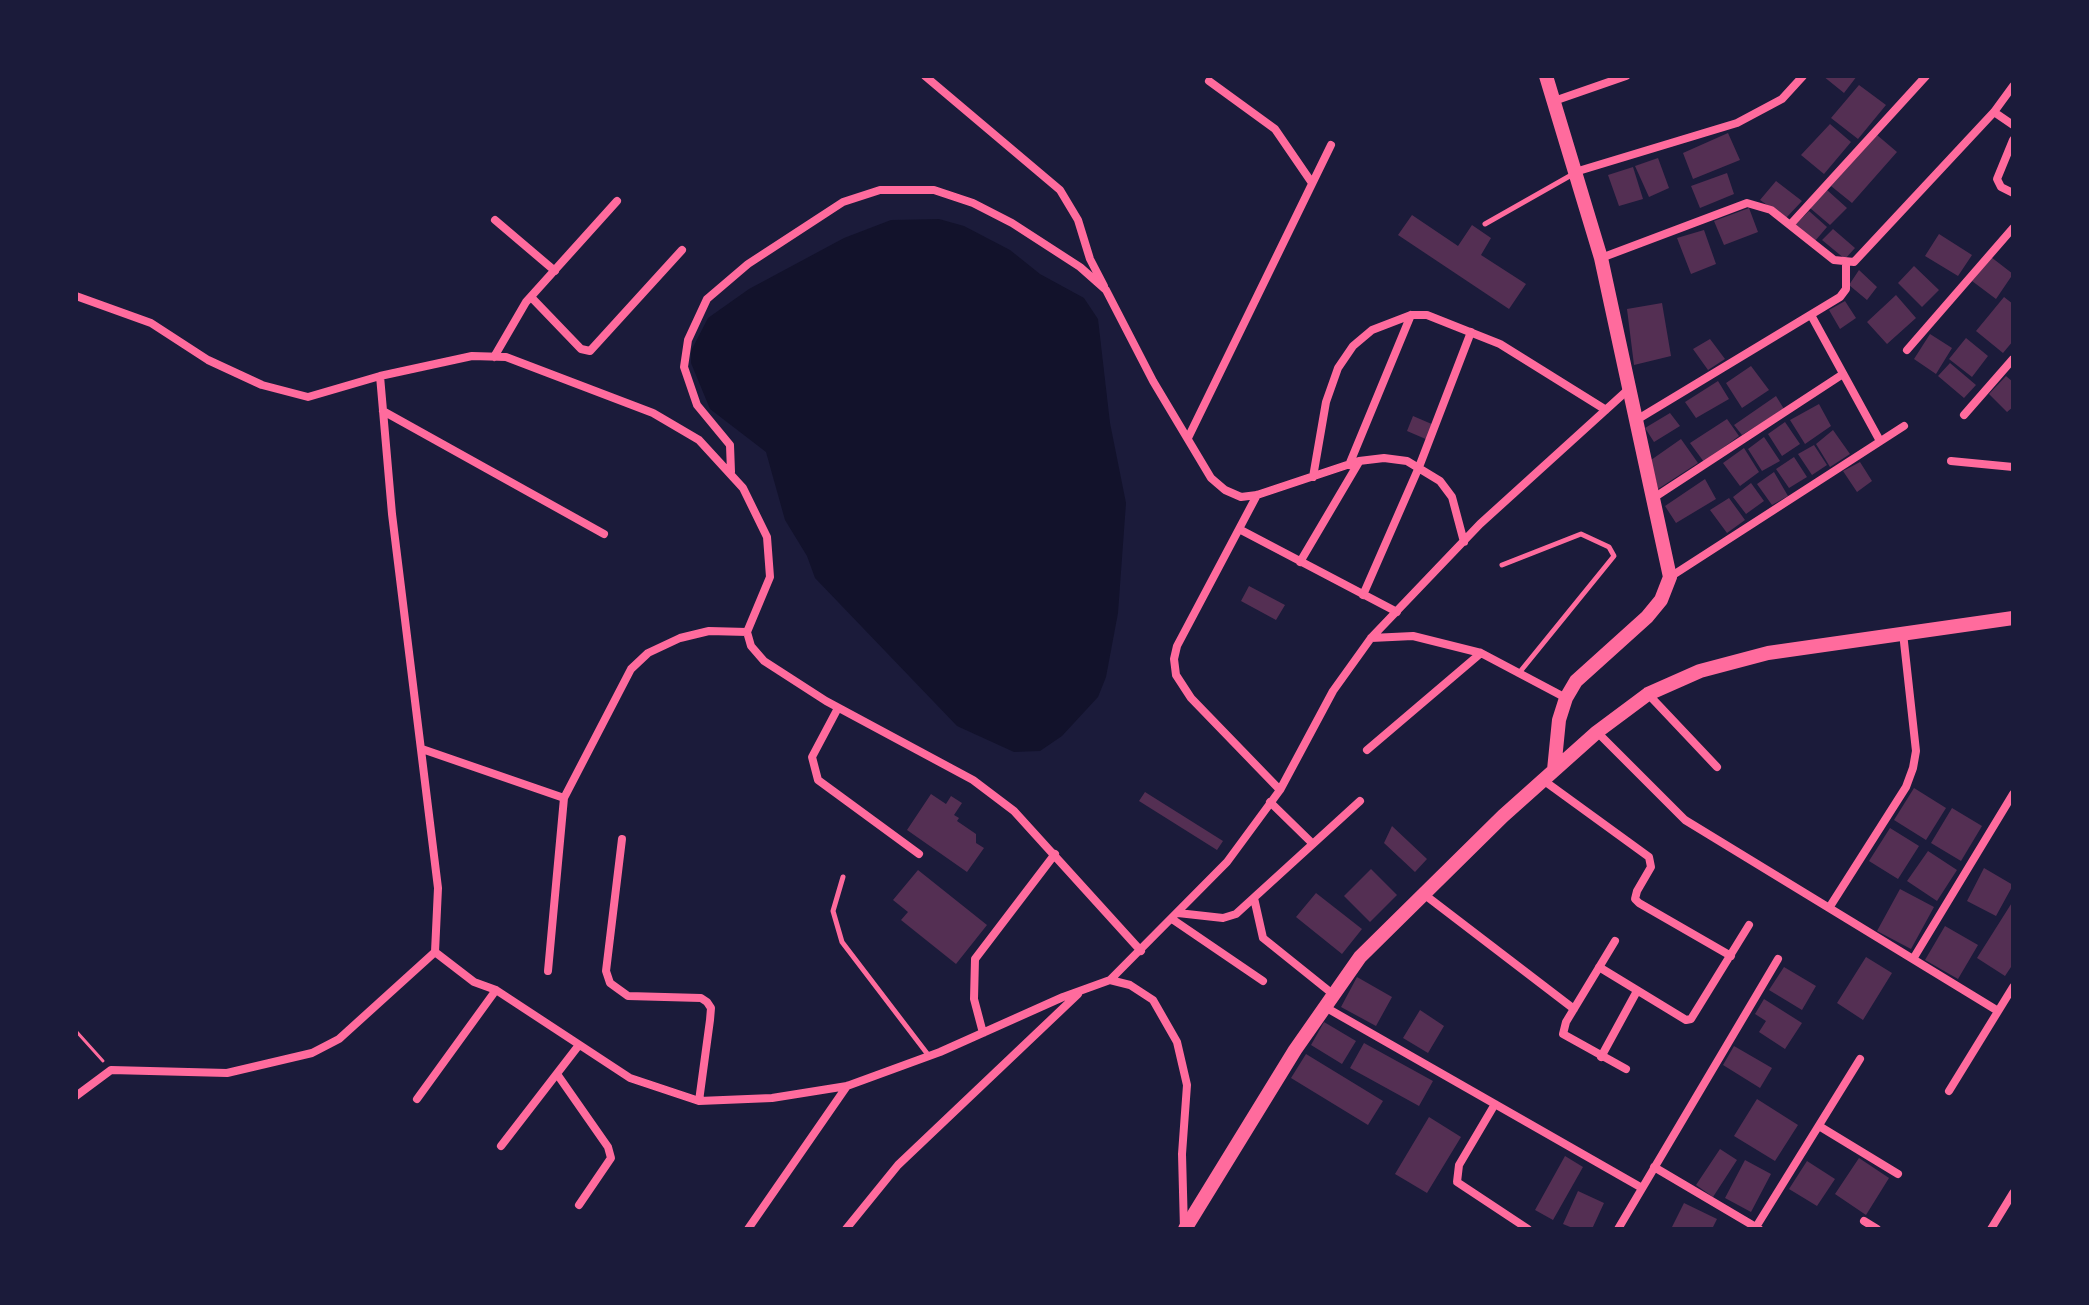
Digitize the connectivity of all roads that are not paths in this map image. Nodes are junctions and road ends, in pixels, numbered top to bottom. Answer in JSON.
{"nodes":[{"id":1,"x":925,"y":76,"type":"edge"},
{"id":2,"x":1546,"y":76,"type":"edge"},
{"id":3,"x":1626,"y":76,"type":"edge"},
{"id":4,"x":1803,"y":76,"type":"edge"},
{"id":5,"x":1926,"y":76,"type":"edge"},
{"id":6,"x":1209,"y":81,"type":"dead end"},
{"id":7,"x":2013,"y":86,"type":"edge"},
{"id":8,"x":1554,"y":101,"type":"junction"},
{"id":9,"x":1994,"y":112,"type":"junction"},
{"id":10,"x":2013,"y":125,"type":"edge"},
{"id":11,"x":2013,"y":140,"type":"edge"},
{"id":12,"x":1331,"y":145,"type":"dead end"},
{"id":13,"x":1575,"y":172,"type":"junction"},
{"id":14,"x":1312,"y":183,"type":"junction"},
{"id":15,"x":2013,"y":193,"type":"edge"},
{"id":16,"x":617,"y":201,"type":"dead end"},
{"id":17,"x":495,"y":220,"type":"dead end"},
{"id":18,"x":1485,"y":224,"type":"dead end"},
{"id":19,"x":1790,"y":225,"type":"junction"},
{"id":20,"x":2013,"y":228,"type":"edge"},
{"id":21,"x":682,"y":250,"type":"dead end"},
{"id":22,"x":1601,"y":258,"type":"junction"},
{"id":23,"x":1846,"y":264,"type":"junction"},
{"id":24,"x":555,"y":271,"type":"junction"},
{"id":25,"x":1106,"y":290,"type":"junction"},
{"id":26,"x":76,"y":296,"type":"edge"},
{"id":27,"x":531,"y":297,"type":"junction"},
{"id":28,"x":1411,"y":315,"type":"junction"},
{"id":29,"x":1811,"y":315,"type":"junction"},
{"id":30,"x":1471,"y":332,"type":"junction"},
{"id":31,"x":1907,"y":350,"type":"dead end"},
{"id":32,"x":494,"y":357,"type":"junction"},
{"id":33,"x":2013,"y":359,"type":"edge"},
{"id":34,"x":1843,"y":374,"type":"junction"},
{"id":35,"x":380,"y":376,"type":"junction"},
{"id":36,"x":1631,"y":387,"type":"junction"},
{"id":37,"x":1606,"y":410,"type":"junction"},
{"id":38,"x":383,"y":411,"type":"junction"},
{"id":39,"x":1964,"y":415,"type":"dead end"},
{"id":40,"x":1638,"y":419,"type":"junction"},
{"id":41,"x":1904,"y":426,"type":"dead end"},
{"id":42,"x":1188,"y":438,"type":"junction"},
{"id":43,"x":1880,"y":441,"type":"junction"},
{"id":44,"x":1359,"y":461,"type":"junction"},
{"id":45,"x":1951,"y":461,"type":"dead end"},
{"id":46,"x":1349,"y":465,"type":"junction"},
{"id":47,"x":1419,"y":467,"type":"junction"},
{"id":48,"x":2013,"y":467,"type":"edge"},
{"id":49,"x":731,"y":472,"type":"junction"},
{"id":50,"x":1313,"y":477,"type":"junction"},
{"id":51,"x":1257,"y":495,"type":"junction"},
{"id":52,"x":1655,"y":497,"type":"junction"},
{"id":53,"x":1239,"y":529,"type":"junction"},
{"id":54,"x":604,"y":534,"type":"dead end"},
{"id":55,"x":1464,"y":542,"type":"junction"},
{"id":56,"x":1300,"y":562,"type":"junction"},
{"id":57,"x":1502,"y":565,"type":"dead end"},
{"id":58,"x":1670,"y":577,"type":"junction"},
{"id":59,"x":1363,"y":595,"type":"junction"},
{"id":60,"x":1397,"y":612,"type":"junction"},
{"id":61,"x":2013,"y":618,"type":"edge"},
{"id":62,"x":747,"y":632,"type":"junction"},
{"id":63,"x":1903,"y":633,"type":"junction"},
{"id":64,"x":1371,"y":638,"type":"junction"},
{"id":65,"x":1481,"y":653,"type":"junction"},
{"id":66,"x":1519,"y":673,"type":"junction"},
{"id":67,"x":1648,"y":694,"type":"junction"},
{"id":68,"x":1566,"y":698,"type":"junction"},
{"id":69,"x":838,"y":708,"type":"junction"},
{"id":70,"x":1597,"y":732,"type":"junction"},
{"id":71,"x":422,"y":749,"type":"junction"},
{"id":72,"x":1367,"y":750,"type":"dead end"},
{"id":73,"x":1717,"y":767,"type":"dead end"},
{"id":74,"x":1548,"y":775,"type":"junction"},
{"id":75,"x":1280,"y":790,"type":"junction"},
{"id":76,"x":2013,"y":794,"type":"edge"},
{"id":77,"x":564,"y":798,"type":"junction"},
{"id":78,"x":1360,"y":801,"type":"dead end"},
{"id":79,"x":1270,"y":802,"type":"junction"},
{"id":80,"x":622,"y":839,"type":"dead end"},
{"id":81,"x":1313,"y":844,"type":"junction"},
{"id":82,"x":919,"y":854,"type":"dead end"},
{"id":83,"x":1055,"y":854,"type":"junction"},
{"id":84,"x":843,"y":877,"type":"dead end"},
{"id":85,"x":1425,"y":895,"type":"junction"},
{"id":86,"x":1254,"y":898,"type":"junction"},
{"id":87,"x":1829,"y":908,"type":"junction"},
{"id":88,"x":1175,"y":916,"type":"junction"},
{"id":89,"x":1749,"y":925,"type":"dead end"},
{"id":90,"x":1615,"y":941,"type":"dead end"},
{"id":91,"x":1141,"y":951,"type":"junction"},
{"id":92,"x":435,"y":952,"type":"junction"},
{"id":93,"x":1731,"y":956,"type":"junction"},
{"id":94,"x":1778,"y":959,"type":"dead end"},
{"id":95,"x":1913,"y":959,"type":"junction"},
{"id":96,"x":1599,"y":967,"type":"junction"},
{"id":97,"x":548,"y":971,"type":"dead end"},
{"id":98,"x":1110,"y":980,"type":"junction"},
{"id":99,"x":1263,"y":981,"type":"dead end"},
{"id":100,"x":2013,"y":987,"type":"edge"},
{"id":101,"x":496,"y":990,"type":"junction"},
{"id":102,"x":1083,"y":990,"type":"junction"},
{"id":103,"x":1637,"y":991,"type":"junction"},
{"id":104,"x":1334,"y":995,"type":"junction"},
{"id":105,"x":1325,"y":1007,"type":"junction"},
{"id":106,"x":1574,"y":1009,"type":"junction"},
{"id":107,"x":1998,"y":1011,"type":"junction"},
{"id":108,"x":983,"y":1033,"type":"junction"},
{"id":109,"x":579,"y":1045,"type":"junction"},
{"id":110,"x":929,"y":1056,"type":"junction"},
{"id":111,"x":1601,"y":1057,"type":"junction"},
{"id":112,"x":1860,"y":1059,"type":"dead end"},
{"id":113,"x":1626,"y":1069,"type":"dead end"},
{"id":114,"x":557,"y":1074,"type":"junction"},
{"id":115,"x":847,"y":1086,"type":"junction"},
{"id":116,"x":1949,"y":1091,"type":"dead end"},
{"id":117,"x":76,"y":1096,"type":"edge"},
{"id":118,"x":417,"y":1099,"type":"dead end"},
{"id":119,"x":699,"y":1101,"type":"junction"},
{"id":120,"x":1495,"y":1104,"type":"junction"},
{"id":121,"x":1819,"y":1126,"type":"junction"},
{"id":122,"x":501,"y":1146,"type":"dead end"},
{"id":123,"x":1654,"y":1167,"type":"junction"},
{"id":124,"x":1898,"y":1174,"type":"dead end"},
{"id":125,"x":1642,"y":1188,"type":"junction"},
{"id":126,"x":2013,"y":1193,"type":"edge"},
{"id":127,"x":579,"y":1205,"type":"dead end"},
{"id":128,"x":1739,"y":1217,"type":"junction"},
{"id":129,"x":1864,"y":1221,"type":"dead end"},
{"id":130,"x":1757,"y":1228,"type":"edge"},
{"id":131,"x":748,"y":1229,"type":"edge"},
{"id":132,"x":846,"y":1229,"type":"edge"},
{"id":133,"x":1184,"y":1229,"type":"edge"},
{"id":134,"x":1528,"y":1229,"type":"edge"},
{"id":135,"x":1618,"y":1229,"type":"edge"},
{"id":136,"x":1732,"y":1229,"type":"edge"},
{"id":137,"x":1877,"y":1229,"type":"edge"},
{"id":138,"x":1991,"y":1229,"type":"edge"}],
"edges":[{"from":1,"to":25,"type":"street"},
{"from":2,"to":8,"type":"street"},
{"from":3,"to":8,"type":"street"},
{"from":4,"to":13,"type":"street"},
{"from":5,"to":19,"type":"street"},
{"from":6,"to":14,"type":"street"},
{"from":7,"to":9,"type":"street"},
{"from":8,"to":13,"type":"street"},
{"from":9,"to":10,"type":"street"},
{"from":9,"to":23,"type":"street"},
{"from":11,"to":15,"type":"street"},
{"from":12,"to":14,"type":"street"},
{"from":13,"to":18,"type":"lane"},
{"from":13,"to":22,"type":"street"},
{"from":14,"to":42,"type":"street"},
{"from":16,"to":24,"type":"street"},
{"from":17,"to":24,"type":"street"},
{"from":19,"to":22,"type":"street"},
{"from":19,"to":23,"type":"street"},
{"from":20,"to":31,"type":"street"},
{"from":21,"to":27,"type":"street"},
{"from":22,"to":36,"type":"street"},
{"from":23,"to":29,"type":"street"},
{"from":24,"to":27,"type":"street"},
{"from":25,"to":42,"type":"street"},
{"from":25,"to":49,"type":"street"},
{"from":26,"to":35,"type":"street"},
{"from":27,"to":32,"type":"street"},
{"from":28,"to":30,"type":"street"},
{"from":28,"to":46,"type":"street"},
{"from":28,"to":50,"type":"street"},
{"from":29,"to":34,"type":"street"},
{"from":29,"to":40,"type":"street"},
{"from":30,"to":37,"type":"street"},
{"from":30,"to":47,"type":"street"},
{"from":32,"to":35,"type":"street"},
{"from":32,"to":49,"type":"street"},
{"from":33,"to":39,"type":"street"},
{"from":34,"to":43,"type":"street"},
{"from":34,"to":52,"type":"street"},
{"from":35,"to":38,"type":"street"},
{"from":36,"to":37,"type":"street"},
{"from":36,"to":40,"type":"street"},
{"from":37,"to":55,"type":"street"},
{"from":38,"to":54,"type":"street"},
{"from":38,"to":71,"type":"street"},
{"from":40,"to":52,"type":"street"},
{"from":41,"to":43,"type":"street"},
{"from":42,"to":51,"type":"street"},
{"from":43,"to":58,"type":"street"},
{"from":44,"to":46,"type":"street"},
{"from":44,"to":47,"type":"street"},
{"from":44,"to":56,"type":"street"},
{"from":45,"to":48,"type":"street"},
{"from":46,"to":50,"type":"street"},
{"from":47,"to":55,"type":"street"},
{"from":47,"to":59,"type":"street"},
{"from":49,"to":62,"type":"street"},
{"from":50,"to":51,"type":"street"},
{"from":51,"to":53,"type":"street"},
{"from":52,"to":58,"type":"street"},
{"from":53,"to":56,"type":"street"},
{"from":53,"to":75,"type":"street"},
{"from":55,"to":60,"type":"street"},
{"from":56,"to":59,"type":"street"},
{"from":57,"to":66,"type":"lane"},
{"from":58,"to":68,"type":"street"},
{"from":59,"to":60,"type":"street"},
{"from":60,"to":64,"type":"street"},
{"from":61,"to":63,"type":"street"},
{"from":62,"to":69,"type":"street"},
{"from":62,"to":77,"type":"street"},
{"from":63,"to":67,"type":"street"},
{"from":63,"to":87,"type":"street"},
{"from":64,"to":65,"type":"street"},
{"from":64,"to":75,"type":"street"},
{"from":65,"to":66,"type":"street"},
{"from":65,"to":72,"type":"street"},
{"from":66,"to":68,"type":"street"},
{"from":67,"to":70,"type":"street"},
{"from":67,"to":73,"type":"street"},
{"from":68,"to":74,"type":"street"},
{"from":69,"to":82,"type":"street"},
{"from":69,"to":83,"type":"street"},
{"from":70,"to":74,"type":"street"},
{"from":70,"to":87,"type":"street"},
{"from":71,"to":77,"type":"street"},
{"from":71,"to":92,"type":"street"},
{"from":74,"to":85,"type":"street"},
{"from":74,"to":93,"type":"street"},
{"from":75,"to":79,"type":"street"},
{"from":76,"to":95,"type":"street"},
{"from":77,"to":97,"type":"street"},
{"from":78,"to":81,"type":"street"},
{"from":79,"to":81,"type":"street"},
{"from":79,"to":88,"type":"street"},
{"from":80,"to":119,"type":"street"},
{"from":81,"to":86,"type":"street"},
{"from":83,"to":91,"type":"street"},
{"from":83,"to":108,"type":"street"},
{"from":84,"to":110,"type":"lane"},
{"from":85,"to":104,"type":"street"},
{"from":85,"to":106,"type":"street"},
{"from":86,"to":88,"type":"street"},
{"from":86,"to":104,"type":"street"},
{"from":87,"to":95,"type":"street"},
{"from":88,"to":91,"type":"street"},
{"from":88,"to":99,"type":"street"},
{"from":89,"to":93,"type":"street"},
{"from":90,"to":96,"type":"street"},
{"from":91,"to":98,"type":"street"},
{"from":92,"to":101,"type":"street"},
{"from":92,"to":117,"type":"street"},
{"from":93,"to":103,"type":"street"},
{"from":94,"to":123,"type":"street"},
{"from":95,"to":107,"type":"street"},
{"from":96,"to":103,"type":"street"},
{"from":96,"to":106,"type":"street"},
{"from":98,"to":102,"type":"street"},
{"from":98,"to":133,"type":"street"},
{"from":100,"to":107,"type":"street"},
{"from":101,"to":109,"type":"street"},
{"from":101,"to":118,"type":"street"},
{"from":102,"to":108,"type":"street"},
{"from":102,"to":132,"type":"street"},
{"from":103,"to":111,"type":"street"},
{"from":104,"to":105,"type":"street"},
{"from":105,"to":120,"type":"street"},
{"from":105,"to":133,"type":"street"},
{"from":106,"to":111,"type":"street"},
{"from":107,"to":116,"type":"street"},
{"from":108,"to":110,"type":"street"},
{"from":109,"to":114,"type":"street"},
{"from":109,"to":119,"type":"street"},
{"from":110,"to":115,"type":"street"},
{"from":111,"to":113,"type":"street"},
{"from":112,"to":121,"type":"street"},
{"from":114,"to":122,"type":"street"},
{"from":114,"to":127,"type":"street"},
{"from":115,"to":119,"type":"street"},
{"from":115,"to":131,"type":"street"},
{"from":120,"to":125,"type":"street"},
{"from":120,"to":134,"type":"street"},
{"from":121,"to":124,"type":"street"},
{"from":121,"to":130,"type":"street"},
{"from":123,"to":125,"type":"street"},
{"from":123,"to":128,"type":"street"},
{"from":125,"to":135,"type":"street"},
{"from":126,"to":138,"type":"street"},
{"from":128,"to":130,"type":"street"},
{"from":128,"to":136,"type":"street"},
{"from":129,"to":137,"type":"street"}]}
